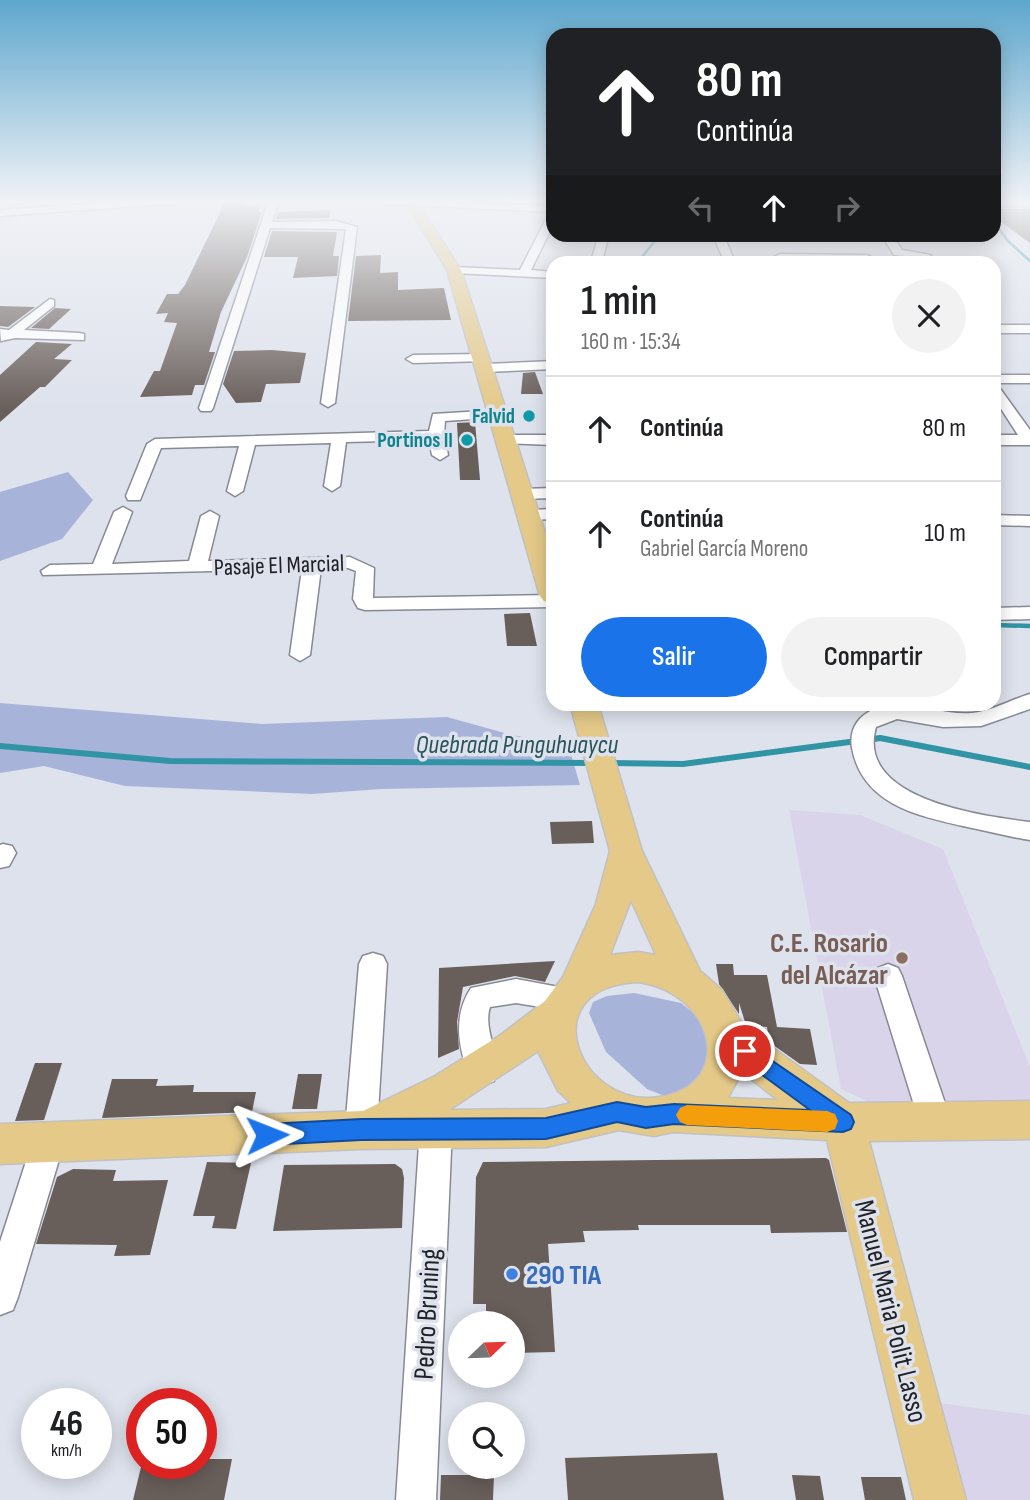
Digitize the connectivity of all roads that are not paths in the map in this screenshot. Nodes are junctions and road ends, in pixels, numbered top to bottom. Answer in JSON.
{"nodes":[{"id":1,"x":250,"y":270,"type":"edge"},
{"id":2,"x":346,"y":270,"type":"edge"},
{"id":3,"x":454,"y":270,"type":"joint"},
{"id":4,"x":526,"y":270,"type":"edge"},
{"id":5,"x":524,"y":273,"type":"junction"},
{"id":6,"x":546,"y":275,"type":"edge"},
{"id":7,"x":50,"y":303,"type":"dead end"},
{"id":8,"x":1001,"y":329,"type":"edge"},
{"id":9,"x":1030,"y":329,"type":"edge"},
{"id":10,"x":6,"y":334,"type":"edge"},
{"id":11,"x":79,"y":337,"type":"dead end"},
{"id":12,"x":0,"y":343,"type":"edge"},
{"id":13,"x":413,"y":359,"type":"dead end"},
{"id":14,"x":546,"y":365,"type":"edge"},
{"id":15,"x":485,"y":369,"type":"junction"},
{"id":16,"x":546,"y":379,"type":"edge"},
{"id":17,"x":1001,"y":379,"type":"edge"},
{"id":18,"x":1030,"y":379,"type":"edge"},
{"id":19,"x":1001,"y":398,"type":"edge"},
{"id":20,"x":328,"y":404,"type":"dead end"},
{"id":21,"x":206,"y":408,"type":"dead end"},
{"id":22,"x":499,"y":414,"type":"junction"},
{"id":23,"x":436,"y":435,"type":"junction"},
{"id":24,"x":339,"y":438,"type":"junction"},
{"id":25,"x":507,"y":440,"type":"junction"},
{"id":26,"x":546,"y":440,"type":"edge"},
{"id":27,"x":1001,"y":440,"type":"edge"},
{"id":28,"x":1029,"y":440,"type":"edge"},
{"id":29,"x":248,"y":441,"type":"junction"},
{"id":30,"x":440,"y":455,"type":"dead end"},
{"id":31,"x":332,"y":486,"type":"dead end"},
{"id":32,"x":235,"y":491,"type":"dead end"},
{"id":33,"x":134,"y":496,"type":"dead end"},
{"id":34,"x":535,"y":508,"type":"edge"},
{"id":35,"x":123,"y":512,"type":"dead end"},
{"id":36,"x":210,"y":516,"type":"dead end"},
{"id":37,"x":1001,"y":520,"type":"edge"},
{"id":38,"x":1030,"y":521,"type":"edge"},
{"id":39,"x":546,"y":562,"type":"edge"},
{"id":40,"x":312,"y":563,"type":"junction"},
{"id":41,"x":197,"y":567,"type":"junction"},
{"id":42,"x":100,"y":570,"type":"junction"},
{"id":43,"x":50,"y":571,"type":"dead end"},
{"id":44,"x":546,"y":596,"type":"edge"},
{"id":45,"x":1030,"y":613,"type":"edge"},
{"id":46,"x":1001,"y":614,"type":"edge"},
{"id":47,"x":300,"y":655,"type":"dead end"},
{"id":48,"x":1030,"y":701,"type":"edge"},
{"id":49,"x":586,"y":711,"type":"edge"},
{"id":50,"x":1030,"y":831,"type":"edge"},
{"id":51,"x":626,"y":851,"type":"junction"},
{"id":52,"x":373,"y":964,"type":"dead end"},
{"id":53,"x":888,"y":976,"type":"dead end"},
{"id":54,"x":686,"y":981,"type":"junction"},
{"id":55,"x":566,"y":1000,"type":"junction"},
{"id":56,"x":728,"y":1036,"type":"junction"},
{"id":57,"x":483,"y":1070,"type":"junction"},
{"id":58,"x":617,"y":1112,"type":"junction"},
{"id":59,"x":674,"y":1114,"type":"junction"},
{"id":60,"x":1030,"y":1120,"type":"edge"},
{"id":61,"x":935,"y":1121,"type":"junction"},
{"id":62,"x":843,"y":1122,"type":"junction"},
{"id":63,"x":436,"y":1128,"type":"junction"},
{"id":64,"x":361,"y":1130,"type":"junction"},
{"id":65,"x":48,"y":1143,"type":"junction"},
{"id":66,"x":0,"y":1144,"type":"edge"},
{"id":67,"x":0,"y":1297,"type":"edge"},
{"id":68,"x":416,"y":1500,"type":"edge"},
{"id":69,"x":940,"y":1500,"type":"edge"}],
"edges":[{"from":1,"to":21,"type":"street"},
{"from":2,"to":20,"type":"street"},
{"from":3,"to":5,"type":"street"},
{"from":3,"to":15,"type":"main road"},
{"from":4,"to":5,"type":"street"},
{"from":5,"to":6,"type":"street"},
{"from":7,"to":10,"type":"street"},
{"from":8,"to":9,"type":"street"},
{"from":10,"to":11,"type":"street"},
{"from":10,"to":12,"type":"street"},
{"from":13,"to":15,"type":"street"},
{"from":14,"to":15,"type":"street"},
{"from":15,"to":16,"type":"street"},
{"from":15,"to":22,"type":"main road"},
{"from":17,"to":18,"type":"street"},
{"from":19,"to":28,"type":"street"},
{"from":22,"to":23,"type":"street"},
{"from":22,"to":25,"type":"main road"},
{"from":23,"to":24,"type":"street"},
{"from":23,"to":30,"type":"street"},
{"from":24,"to":29,"type":"street"},
{"from":24,"to":31,"type":"street"},
{"from":25,"to":26,"type":"street"},
{"from":25,"to":34,"type":"main road"},
{"from":27,"to":28,"type":"street"},
{"from":29,"to":32,"type":"street"},
{"from":29,"to":33,"type":"street"},
{"from":34,"to":39,"type":"main road"},
{"from":35,"to":42,"type":"street"},
{"from":36,"to":41,"type":"street"},
{"from":37,"to":38,"type":"street"},
{"from":40,"to":41,"type":"street","name":"Pasaje El Marcial"},
{"from":40,"to":44,"type":"street","name":"Pasaje El Marcial"},
{"from":40,"to":47,"type":"street"},
{"from":41,"to":42,"type":"street","name":"Pasaje El Marcial"},
{"from":42,"to":43,"type":"street","name":"Pasaje El Marcial"},
{"from":45,"to":46,"type":"street"},
{"from":48,"to":50,"type":"street"},
{"from":49,"to":51,"type":"main road"},
{"from":51,"to":54,"type":"main road"},
{"from":51,"to":55,"type":"main road"},
{"from":52,"to":64,"type":"street"},
{"from":53,"to":61,"type":"street"},
{"from":54,"to":55,"type":"main road"},
{"from":54,"to":56,"type":"main road"},
{"from":55,"to":57,"type":"main road"},
{"from":55,"to":57,"type":"street"},
{"from":55,"to":58,"type":"main road"},
{"from":56,"to":59,"type":"main road"},
{"from":56,"to":62,"type":"main road"},
{"from":57,"to":64,"type":"main road"},
{"from":58,"to":59,"type":"main road"},
{"from":58,"to":63,"type":"main road"},
{"from":59,"to":62,"type":"main road"},
{"from":60,"to":61,"type":"main road"},
{"from":61,"to":62,"type":"main road"},
{"from":62,"to":69,"type":"main road","name":"Manuel Maria Polit Lasso"},
{"from":63,"to":64,"type":"main road"},
{"from":63,"to":68,"type":"street","name":"Pedro Bruning"},
{"from":64,"to":65,"type":"main road"},
{"from":65,"to":66,"type":"main road"},
{"from":65,"to":67,"type":"street"}]}
